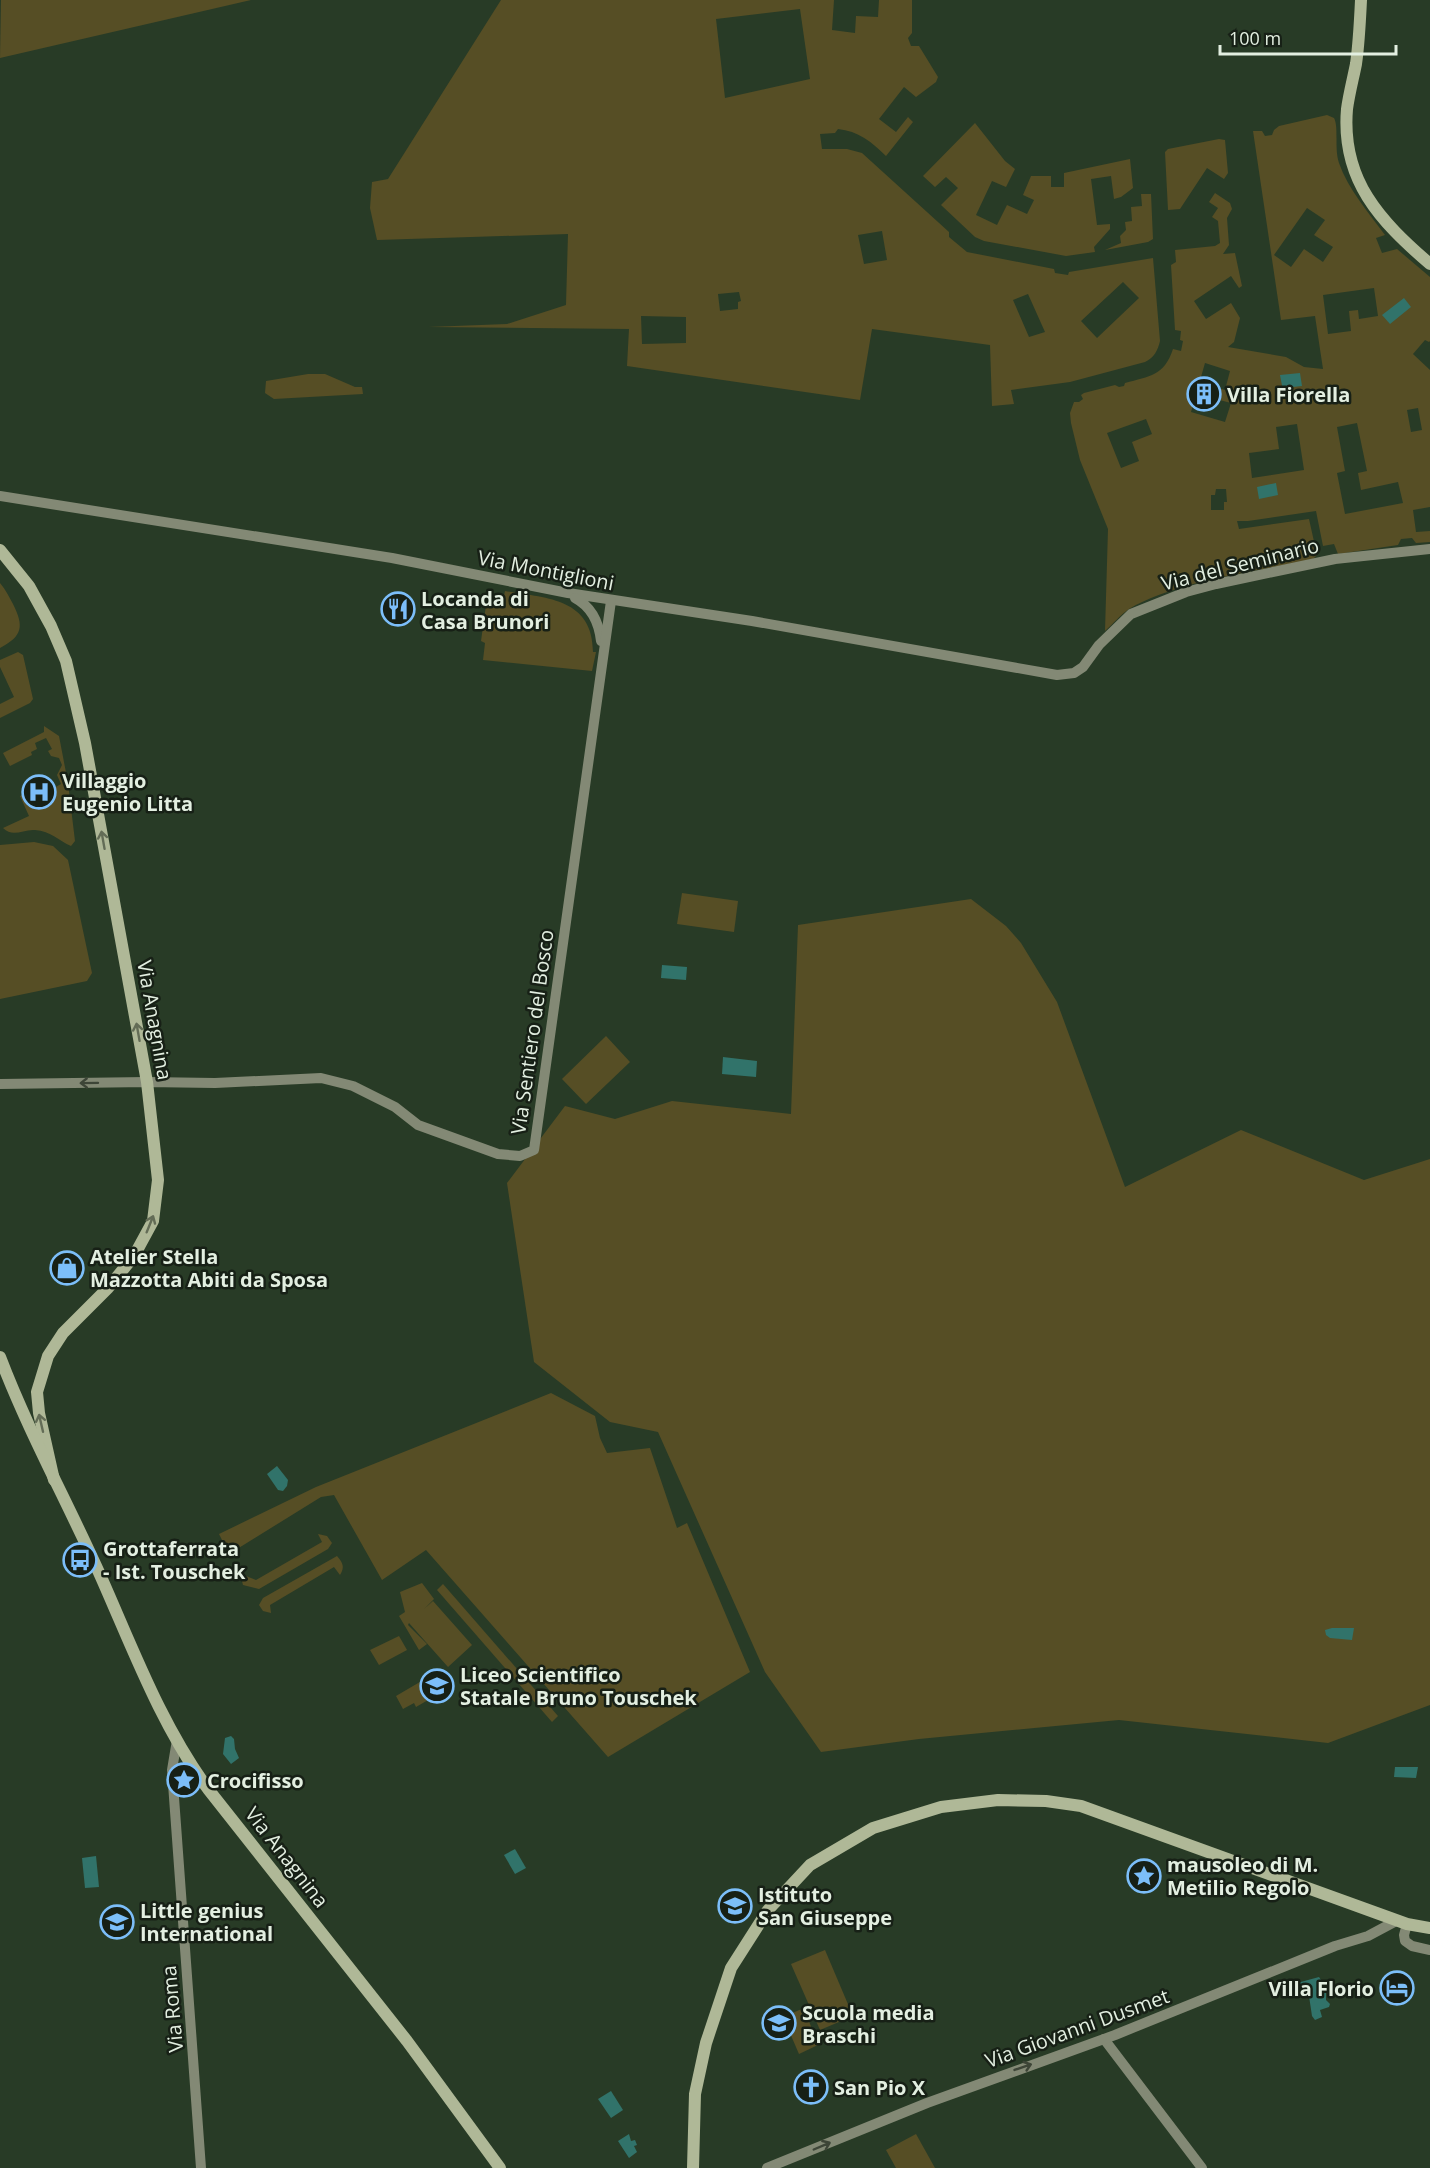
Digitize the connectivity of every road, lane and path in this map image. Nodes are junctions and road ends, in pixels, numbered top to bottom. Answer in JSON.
{"nodes":[{"id":1,"x":1361,"y":0,"type":"edge"},
{"id":2,"x":1430,"y":264,"type":"edge"},
{"id":3,"x":0,"y":496,"type":"edge"},
{"id":4,"x":1430,"y":549,"type":"edge"},
{"id":5,"x":0,"y":550,"type":"edge"},
{"id":6,"x":568,"y":593,"type":"junction"},
{"id":7,"x":611,"y":601,"type":"junction"},
{"id":8,"x":602,"y":656,"type":"junction"},
{"id":9,"x":1083,"y":667,"type":"joint"},
{"id":10,"x":147,"y":1082,"type":"junction"},
{"id":11,"x":0,"y":1084,"type":"edge"},
{"id":12,"x":0,"y":1357,"type":"edge"},
{"id":13,"x":7,"y":1376,"type":"junction"},
{"id":14,"x":37,"y":1392,"type":"junction"},
{"id":15,"x":54,"y":1480,"type":"junction"},
{"id":16,"x":177,"y":1740,"type":"junction"},
{"id":17,"x":1402,"y":1922,"type":"junction"},
{"id":18,"x":1430,"y":1929,"type":"edge"},
{"id":19,"x":1430,"y":1950,"type":"edge"},
{"id":20,"x":1104,"y":2039,"type":"junction"},
{"id":21,"x":693,"y":2143,"type":"junction"},
{"id":22,"x":201,"y":2168,"type":"edge"},
{"id":23,"x":500,"y":2168,"type":"edge"},
{"id":24,"x":684,"y":2168,"type":"edge"},
{"id":25,"x":693,"y":2168,"type":"edge"},
{"id":26,"x":767,"y":2168,"type":"edge"},
{"id":27,"x":1202,"y":2168,"type":"edge"}],
"edges":[{"from":1,"to":2,"type":"main road"},
{"from":3,"to":6,"type":"street","name":"Via Montiglioni"},
{"from":4,"to":9,"type":"street","name":"Via del Seminario"},
{"from":10,"to":5,"type":"main road","name":"Via Anagnina","one_way":true},
{"from":6,"to":7,"type":"street","name":"Via Montiglioni"},
{"from":6,"to":8,"type":"street","name":"Via Sentiero del Bosco"},
{"from":7,"to":8,"type":"street","name":"Via Sentiero del Bosco"},
{"from":7,"to":9,"type":"street","name":"Via Montiglioni"},
{"from":8,"to":10,"type":"street","name":"Via Sentiero del Bosco"},
{"from":10,"to":11,"type":"street","name":"Via Sentiero del Bosco","one_way":true},
{"from":14,"to":10,"type":"main road","name":"Via Anagnina","one_way":true},
{"from":12,"to":13,"type":"main road","name":"Via Anagnina"},
{"from":13,"to":14,"type":"main road"},
{"from":13,"to":15,"type":"main road","name":"Via Anagnina"},
{"from":15,"to":14,"type":"main road","name":"Via Anagnina","one_way":true},
{"from":15,"to":16,"type":"main road","name":"Via Anagnina"},
{"from":16,"to":22,"type":"street","name":"Via Roma"},
{"from":16,"to":23,"type":"main road","name":"Via Anagnina"},
{"from":17,"to":18,"type":"main road"},
{"from":17,"to":19,"type":"street"},
{"from":17,"to":20,"type":"street","name":"Via Giovanni Dusmet"},
{"from":17,"to":21,"type":"main road"},
{"from":26,"to":20,"type":"street","name":"Via Giovanni Dusmet","one_way":true},
{"from":20,"to":27,"type":"street"},
{"from":21,"to":24,"type":"main road"},
{"from":21,"to":25,"type":"main road"}]}
